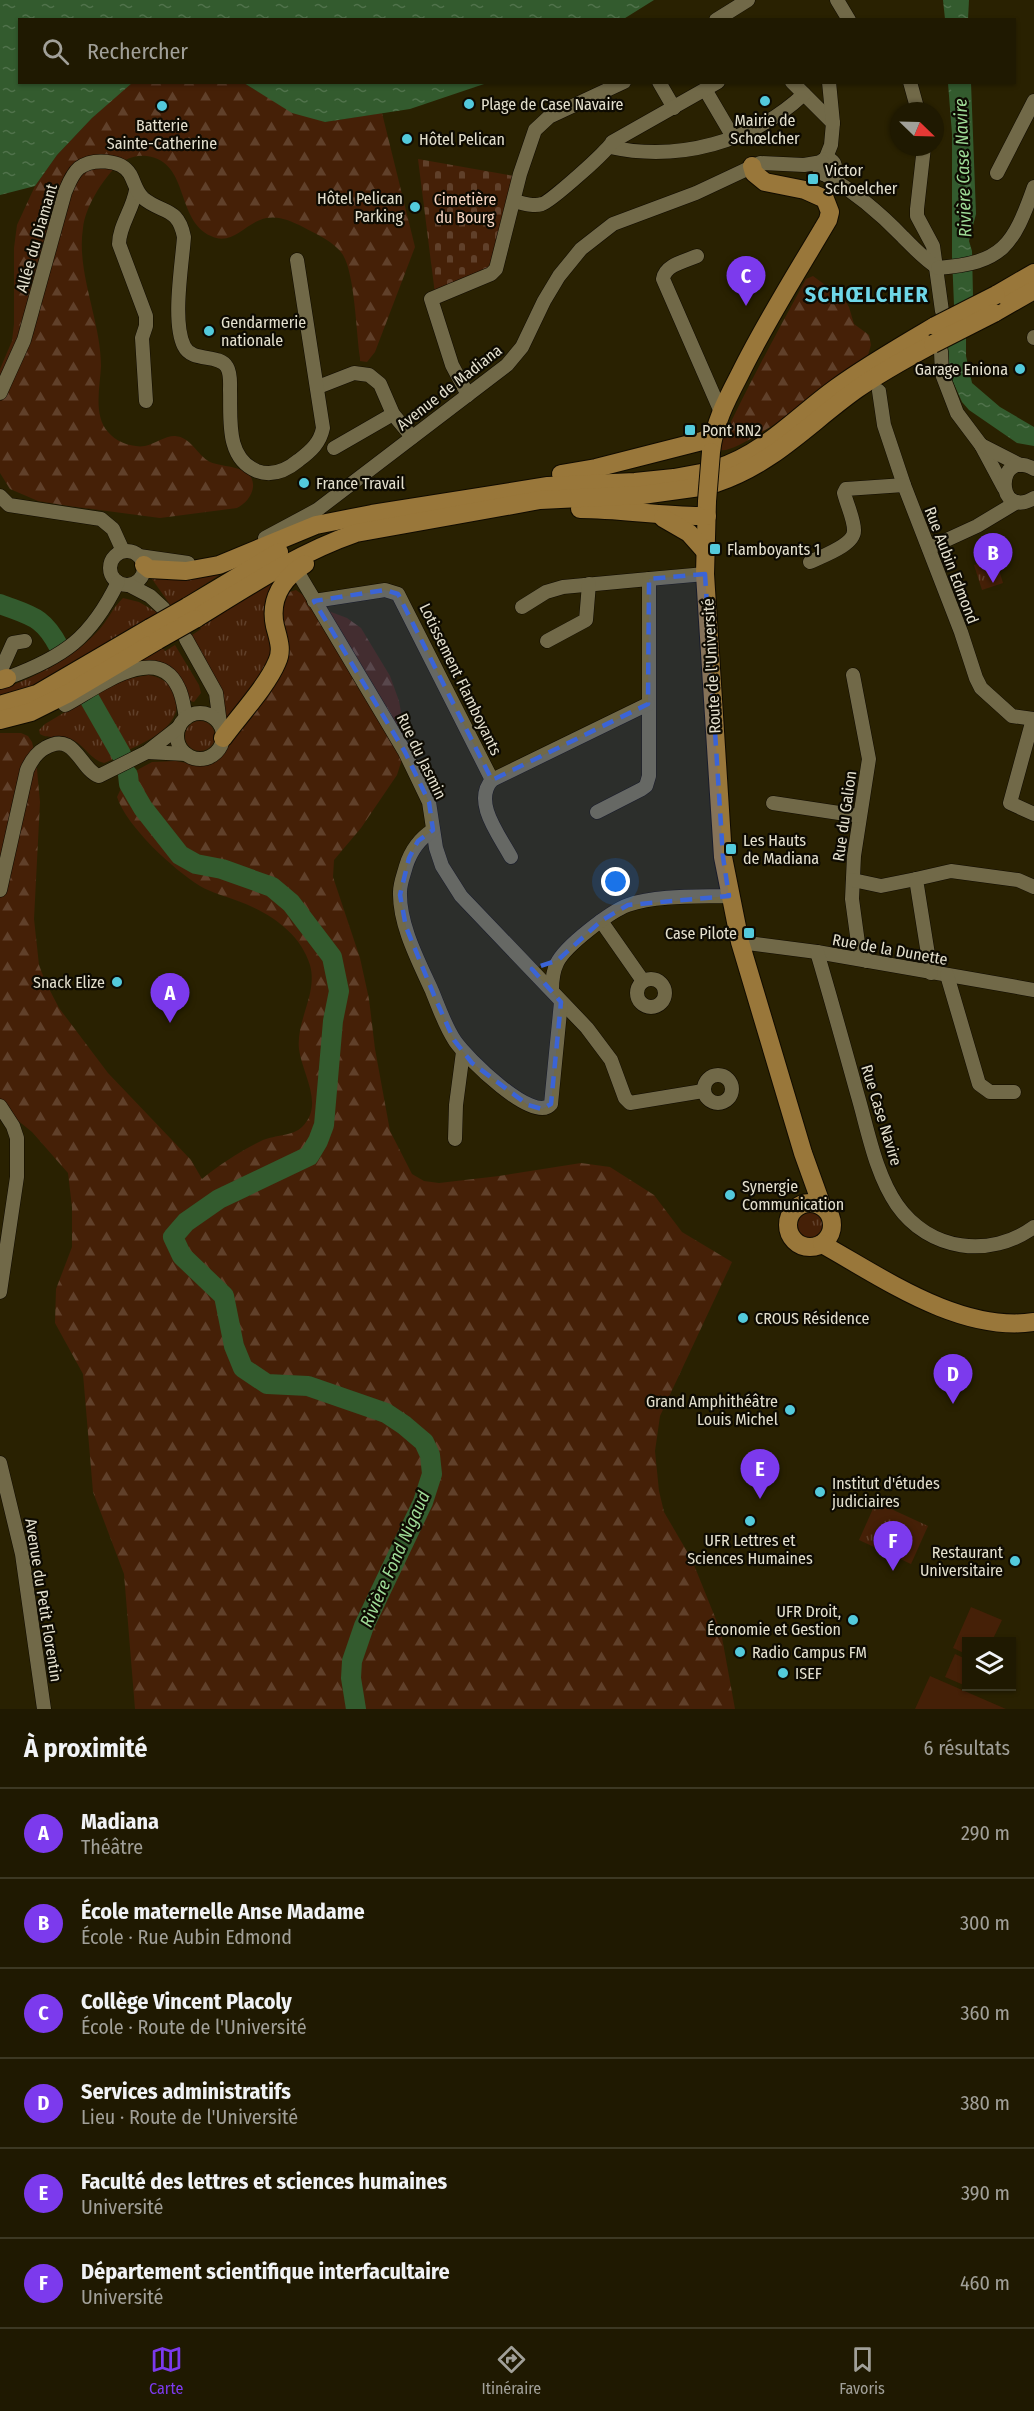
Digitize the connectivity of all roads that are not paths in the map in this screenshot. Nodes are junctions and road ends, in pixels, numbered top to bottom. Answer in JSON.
{"nodes":[{"id":1,"x":748,"y":0,"type":"edge"},
{"id":2,"x":837,"y":0,"type":"edge"},
{"id":3,"x":736,"y":14,"type":"edge"},
{"id":4,"x":848,"y":18,"type":"edge"},
{"id":5,"x":620,"y":84,"type":"edge"},
{"id":6,"x":660,"y":84,"type":"edge"},
{"id":7,"x":715,"y":84,"type":"edge"},
{"id":8,"x":794,"y":84,"type":"edge"},
{"id":9,"x":829,"y":84,"type":"edge"},
{"id":10,"x":911,"y":84,"type":"edge"},
{"id":11,"x":706,"y":91,"type":"junction"},
{"id":12,"x":804,"y":94,"type":"junction"},
{"id":13,"x":1034,"y":101,"type":"edge"},
{"id":14,"x":916,"y":102,"type":"edge"},
{"id":15,"x":674,"y":108,"type":"junction"},
{"id":16,"x":833,"y":123,"type":"junction"},
{"id":17,"x":733,"y":137,"type":"junction"},
{"id":18,"x":610,"y":147,"type":"junction"},
{"id":19,"x":923,"y":156,"type":"edge"},
{"id":20,"x":752,"y":166,"type":"junction"},
{"id":21,"x":827,"y":167,"type":"junction"},
{"id":22,"x":997,"y":173,"type":"dead end"},
{"id":23,"x":1034,"y":187,"type":"edge"},
{"id":24,"x":136,"y":190,"type":"junction"},
{"id":25,"x":514,"y":201,"type":"junction"},
{"id":26,"x":697,"y":256,"type":"dead end"},
{"id":27,"x":297,"y":260,"type":"dead end"},
{"id":28,"x":938,"y":268,"type":"junction"},
{"id":29,"x":1034,"y":273,"type":"edge"},
{"id":30,"x":1034,"y":279,"type":"edge"},
{"id":31,"x":1034,"y":290,"type":"edge"},
{"id":32,"x":1034,"y":298,"type":"edge"},
{"id":33,"x":998,"y":305,"type":"junction"},
{"id":34,"x":938,"y":333,"type":"junction"},
{"id":35,"x":318,"y":387,"type":"junction"},
{"id":36,"x":879,"y":390,"type":"dead end"},
{"id":37,"x":0,"y":393,"type":"edge"},
{"id":38,"x":468,"y":395,"type":"junction"},
{"id":39,"x":146,"y":401,"type":"dead end"},
{"id":40,"x":721,"y":412,"type":"junction"},
{"id":41,"x":393,"y":414,"type":"junction"},
{"id":42,"x":412,"y":437,"type":"junction"},
{"id":43,"x":981,"y":445,"type":"junction"},
{"id":44,"x":334,"y":448,"type":"dead end"},
{"id":45,"x":1029,"y":467,"type":"edge"},
{"id":46,"x":709,"y":477,"type":"junction"},
{"id":47,"x":904,"y":484,"type":"junction"},
{"id":48,"x":1009,"y":494,"type":"junction"},
{"id":49,"x":0,"y":496,"type":"edge"},
{"id":50,"x":1034,"y":498,"type":"edge"},
{"id":51,"x":497,"y":508,"type":"junction"},
{"id":52,"x":446,"y":509,"type":"junction"},
{"id":53,"x":372,"y":514,"type":"junction"},
{"id":54,"x":659,"y":516,"type":"junction"},
{"id":55,"x":929,"y":548,"type":"junction"},
{"id":56,"x":123,"y":551,"type":"junction"},
{"id":57,"x":705,"y":551,"type":"junction"},
{"id":58,"x":810,"y":562,"type":"dead end"},
{"id":59,"x":142,"y":564,"type":"junction"},
{"id":60,"x":705,"y":574,"type":"junction"},
{"id":61,"x":300,"y":576,"type":"dead end"},
{"id":62,"x":649,"y":579,"type":"junction"},
{"id":63,"x":123,"y":583,"type":"junction"},
{"id":64,"x":589,"y":584,"type":"junction"},
{"id":65,"x":314,"y":601,"type":"junction"},
{"id":66,"x":522,"y":608,"type":"dead end"},
{"id":67,"x":191,"y":613,"type":"junction"},
{"id":68,"x":25,"y":640,"type":"dead end"},
{"id":69,"x":547,"y":641,"type":"dead end"},
{"id":70,"x":2,"y":674,"type":"edge"},
{"id":71,"x":853,"y":675,"type":"dead end"},
{"id":72,"x":93,"y":677,"type":"junction"},
{"id":73,"x":66,"y":692,"type":"junction"},
{"id":74,"x":648,"y":704,"type":"junction"},
{"id":75,"x":0,"y":705,"type":"edge"},
{"id":76,"x":188,"y":719,"type":"junction"},
{"id":77,"x":1033,"y":719,"type":"edge"},
{"id":78,"x":0,"y":720,"type":"edge"},
{"id":79,"x":221,"y":731,"type":"junction"},
{"id":80,"x":147,"y":752,"type":"junction"},
{"id":81,"x":186,"y":754,"type":"junction"},
{"id":82,"x":492,"y":780,"type":"junction"},
{"id":83,"x":773,"y":803,"type":"dead end"},
{"id":84,"x":597,"y":812,"type":"dead end"},
{"id":85,"x":1034,"y":814,"type":"edge"},
{"id":86,"x":859,"y":816,"type":"junction"},
{"id":87,"x":433,"y":830,"type":"junction"},
{"id":88,"x":511,"y":857,"type":"dead end"},
{"id":89,"x":916,"y":879,"type":"junction"},
{"id":90,"x":853,"y":880,"type":"junction"},
{"id":91,"x":1034,"y":887,"type":"edge"},
{"id":92,"x":0,"y":890,"type":"edge"},
{"id":93,"x":729,"y":896,"type":"junction"},
{"id":94,"x":601,"y":921,"type":"junction"},
{"id":95,"x":740,"y":942,"type":"junction"},
{"id":96,"x":817,"y":952,"type":"junction"},
{"id":97,"x":558,"y":960,"type":"junction"},
{"id":98,"x":867,"y":961,"type":"junction"},
{"id":99,"x":529,"y":966,"type":"junction"},
{"id":100,"x":931,"y":972,"type":"junction"},
{"id":101,"x":947,"y":975,"type":"junction"},
{"id":102,"x":643,"y":981,"type":"dead end"},
{"id":103,"x":552,"y":990,"type":"junction"},
{"id":104,"x":1034,"y":990,"type":"edge"},
{"id":105,"x":561,"y":1002,"type":"junction"},
{"id":106,"x":463,"y":1052,"type":"junction"},
{"id":107,"x":703,"y":1090,"type":"dead end"},
{"id":108,"x":1014,"y":1092,"type":"dead end"},
{"id":109,"x":0,"y":1106,"type":"edge"},
{"id":110,"x":7,"y":1125,"type":"edge"},
{"id":111,"x":455,"y":1139,"type":"dead end"},
{"id":112,"x":813,"y":1205,"type":"junction"},
{"id":113,"x":1034,"y":1227,"type":"edge"},
{"id":114,"x":827,"y":1237,"type":"junction"},
{"id":115,"x":4,"y":1238,"type":"edge"},
{"id":116,"x":0,"y":1292,"type":"edge"},
{"id":117,"x":1034,"y":1322,"type":"edge"},
{"id":118,"x":0,"y":1463,"type":"edge"},
{"id":119,"x":44,"y":1709,"type":"edge"}],
"edges":[{"from":1,"to":3,"type":"street"},
{"from":2,"to":4,"type":"street"},
{"from":5,"to":25,"type":"street"},
{"from":6,"to":15,"type":"street"},
{"from":7,"to":11,"type":"street"},
{"from":8,"to":12,"type":"street"},
{"from":9,"to":16,"type":"street"},
{"from":10,"to":14,"type":"street"},
{"from":11,"to":15,"type":"street"},
{"from":11,"to":17,"type":"street"},
{"from":12,"to":16,"type":"street"},
{"from":12,"to":17,"type":"street"},
{"from":13,"to":22,"type":"street"},
{"from":15,"to":18,"type":"street"},
{"from":16,"to":21,"type":"street"},
{"from":17,"to":18,"type":"street"},
{"from":18,"to":25,"type":"street"},
{"from":19,"to":28,"type":"street"},
{"from":20,"to":21,"type":"street","name":"Avenue de Madiana"},
{"from":20,"to":38,"type":"street","name":"Avenue de Madiana"},
{"from":20,"to":40,"type":"main road","name":"Route de l'Université"},
{"from":21,"to":28,"type":"street"},
{"from":23,"to":28,"type":"street"},
{"from":24,"to":35,"type":"street","name":"Allée du Diamant"},
{"from":24,"to":37,"type":"street","name":"Allée du Diamant"},
{"from":24,"to":39,"type":"street"},
{"from":25,"to":38,"type":"street"},
{"from":26,"to":40,"type":"street"},
{"from":27,"to":35,"type":"street","name":"Allée du Diamant"},
{"from":28,"to":34,"type":"street"},
{"from":29,"to":33,"type":"main road"},
{"from":30,"to":33,"type":"main road"},
{"from":31,"to":33,"type":"main road"},
{"from":32,"to":33,"type":"main road"},
{"from":33,"to":34,"type":"main road","bridge":true},
{"from":34,"to":43,"type":"street"},
{"from":34,"to":46,"type":"main road"},
{"from":35,"to":41,"type":"street"},
{"from":36,"to":47,"type":"street","name":"Rue Aubin Edmond"},
{"from":38,"to":42,"type":"street","name":"Avenue de Madiana"},
{"from":40,"to":46,"type":"main road","name":"Route de l'Université"},
{"from":41,"to":42,"type":"street"},
{"from":41,"to":44,"type":"street"},
{"from":42,"to":59,"type":"street","name":"Avenue de Madiana"},
{"from":43,"to":45,"type":"street"},
{"from":43,"to":48,"type":"street"},
{"from":45,"to":48,"type":"street"},
{"from":46,"to":51,"type":"main road"},
{"from":46,"to":52,"type":"main road"},
{"from":46,"to":52,"type":"main road"},
{"from":46,"to":54,"type":"main road"},
{"from":46,"to":57,"type":"main road","name":"Route de l'Université"},
{"from":47,"to":55,"type":"street","name":"Rue Aubin Edmond"},
{"from":47,"to":58,"type":"street"},
{"from":48,"to":50,"type":"street"},
{"from":48,"to":55,"type":"street"},
{"from":49,"to":56,"type":"street"},
{"from":51,"to":52,"type":"main road"},
{"from":51,"to":54,"type":"main road"},
{"from":52,"to":53,"type":"main road"},
{"from":52,"to":67,"type":"main road"},
{"from":52,"to":79,"type":"main road"},
{"from":53,"to":59,"type":"main road"},
{"from":53,"to":67,"type":"main road"},
{"from":54,"to":57,"type":"main road"},
{"from":55,"to":77,"type":"street","name":"Rue Aubin Edmond"},
{"from":56,"to":59,"type":"street"},
{"from":56,"to":63,"type":"street"},
{"from":57,"to":60,"type":"main road","name":"Route de l'Université"},
{"from":59,"to":63,"type":"street"},
{"from":59,"to":63,"type":"street"},
{"from":60,"to":62,"type":"street"},
{"from":60,"to":93,"type":"main road","name":"Route de l'Université"},
{"from":61,"to":65,"type":"street","name":"Rue du Jasmin"},
{"from":62,"to":64,"type":"street"},
{"from":62,"to":74,"type":"street"},
{"from":63,"to":70,"type":"street"},
{"from":64,"to":66,"type":"street"},
{"from":64,"to":69,"type":"street"},
{"from":65,"to":82,"type":"street","name":"Lotissement Flamboyants"},
{"from":65,"to":87,"type":"street","name":"Rue du Jasmin"},
{"from":67,"to":72,"type":"main road","bridge":true},
{"from":68,"to":70,"type":"street"},
{"from":71,"to":86,"type":"street","name":"Rue du Galion"},
{"from":72,"to":73,"type":"main road"},
{"from":72,"to":76,"type":"street"},
{"from":73,"to":75,"type":"main road"},
{"from":73,"to":78,"type":"main road"},
{"from":74,"to":82,"type":"street"},
{"from":74,"to":84,"type":"street"},
{"from":76,"to":79,"type":"street"},
{"from":76,"to":79,"type":"street"},
{"from":76,"to":80,"type":"street"},
{"from":76,"to":81,"type":"street"},
{"from":77,"to":85,"type":"street"},
{"from":79,"to":81,"type":"street"},
{"from":80,"to":81,"type":"street"},
{"from":80,"to":92,"type":"street"},
{"from":82,"to":88,"type":"street","name":"Lotissement Flamboyants"},
{"from":83,"to":86,"type":"street"},
{"from":86,"to":90,"type":"street","name":"Rue du Galion"},
{"from":87,"to":99,"type":"street","name":"Rue du Jasmin"},
{"from":87,"to":106,"type":"street"},
{"from":89,"to":90,"type":"street"},
{"from":89,"to":91,"type":"street"},
{"from":89,"to":100,"type":"street"},
{"from":90,"to":98,"type":"street","name":"Rue du Galion"},
{"from":93,"to":94,"type":"street"},
{"from":93,"to":95,"type":"main road","name":"Route de l'Université"},
{"from":94,"to":97,"type":"street"},
{"from":94,"to":102,"type":"street"},
{"from":95,"to":96,"type":"street","name":"Rue de la Dunette"},
{"from":95,"to":112,"type":"main road","name":"Route de l'Université"},
{"from":96,"to":98,"type":"street","name":"Rue de la Dunette"},
{"from":96,"to":113,"type":"street","name":"Rue Case Navire"},
{"from":97,"to":99,"type":"street"},
{"from":97,"to":103,"type":"street"},
{"from":98,"to":100,"type":"street","name":"Rue de la Dunette"},
{"from":99,"to":103,"type":"street","name":"Rue du Jasmin"},
{"from":100,"to":101,"type":"street","name":"Rue de la Dunette"},
{"from":101,"to":104,"type":"street","name":"Rue de la Dunette"},
{"from":101,"to":108,"type":"street"},
{"from":103,"to":105,"type":"street","name":"Rue du Jasmin"},
{"from":105,"to":106,"type":"street"},
{"from":105,"to":107,"type":"street","name":"Rue du Jasmin"},
{"from":106,"to":111,"type":"street"},
{"from":109,"to":110,"type":"street"},
{"from":110,"to":115,"type":"street"},
{"from":112,"to":114,"type":"main road","name":"Route de l'Université"},
{"from":112,"to":114,"type":"main road"},
{"from":114,"to":117,"type":"main road"},
{"from":115,"to":116,"type":"street"},
{"from":118,"to":119,"type":"street","name":"Avenue du Petit Florentin"}]}
